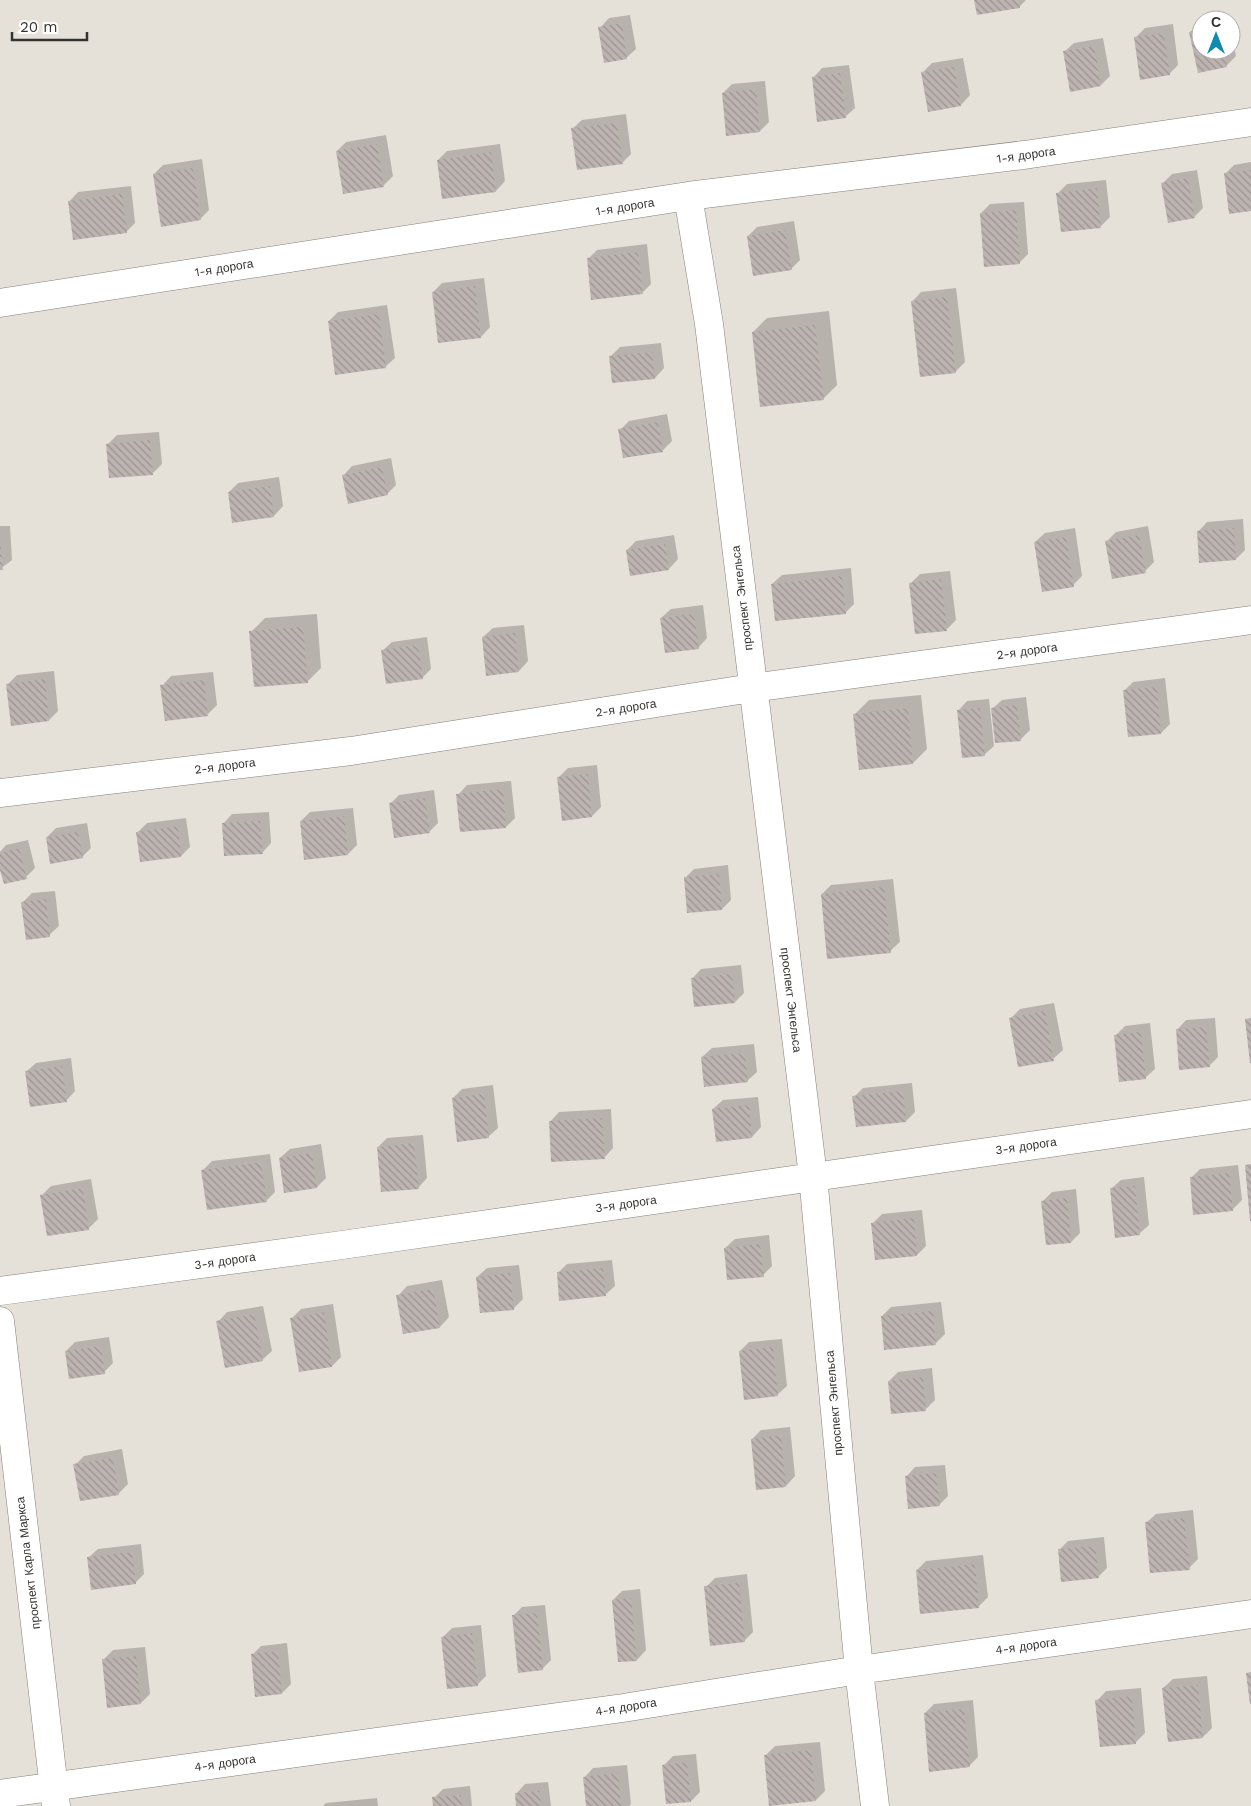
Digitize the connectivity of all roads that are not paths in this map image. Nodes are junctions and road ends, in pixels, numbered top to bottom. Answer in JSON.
{"nodes":[{"id":1,"x":1251,"y":122,"type":"edge"},
{"id":2,"x":688,"y":196,"type":"junction"},
{"id":3,"x":0,"y":303,"type":"edge"},
{"id":4,"x":1251,"y":620,"type":"edge"},
{"id":5,"x":752,"y":688,"type":"junction"},
{"id":6,"x":0,"y":793,"type":"edge"},
{"id":7,"x":1251,"y":1114,"type":"edge"},
{"id":8,"x":813,"y":1176,"type":"junction"},
{"id":9,"x":0,"y":1291,"type":"edge"},
{"id":10,"x":0,"y":1320,"type":"edge"},
{"id":11,"x":1251,"y":1614,"type":"edge"},
{"id":12,"x":859,"y":1670,"type":"junction"},
{"id":13,"x":0,"y":1794,"type":"edge"},
{"id":14,"x":55,"y":1796,"type":"edge"},
{"id":15,"x":875,"y":1806,"type":"edge"}],
"edges":[{"from":1,"to":2,"type":"street","name":"1-я дорога"},
{"from":2,"to":3,"type":"street","name":"1-я дорога"},
{"from":2,"to":5,"type":"street","name":"проспект Энгельса"},
{"from":4,"to":5,"type":"street","name":"2-я дорога"},
{"from":5,"to":6,"type":"street","name":"2-я дорога"},
{"from":5,"to":8,"type":"street","name":"проспект Энгельса"},
{"from":7,"to":8,"type":"street","name":"3-я дорога"},
{"from":8,"to":9,"type":"street","name":"3-я дорога"},
{"from":8,"to":12,"type":"street","name":"проспект Энгельса"},
{"from":10,"to":14,"type":"street","name":"проспект Карла Маркса"},
{"from":11,"to":12,"type":"street","name":"4-я дорога"},
{"from":12,"to":14,"type":"street","name":"4-я дорога"},
{"from":12,"to":15,"type":"street","name":"проспект Энгельса"},
{"from":13,"to":14,"type":"street","name":"4-я дорога"}]}
